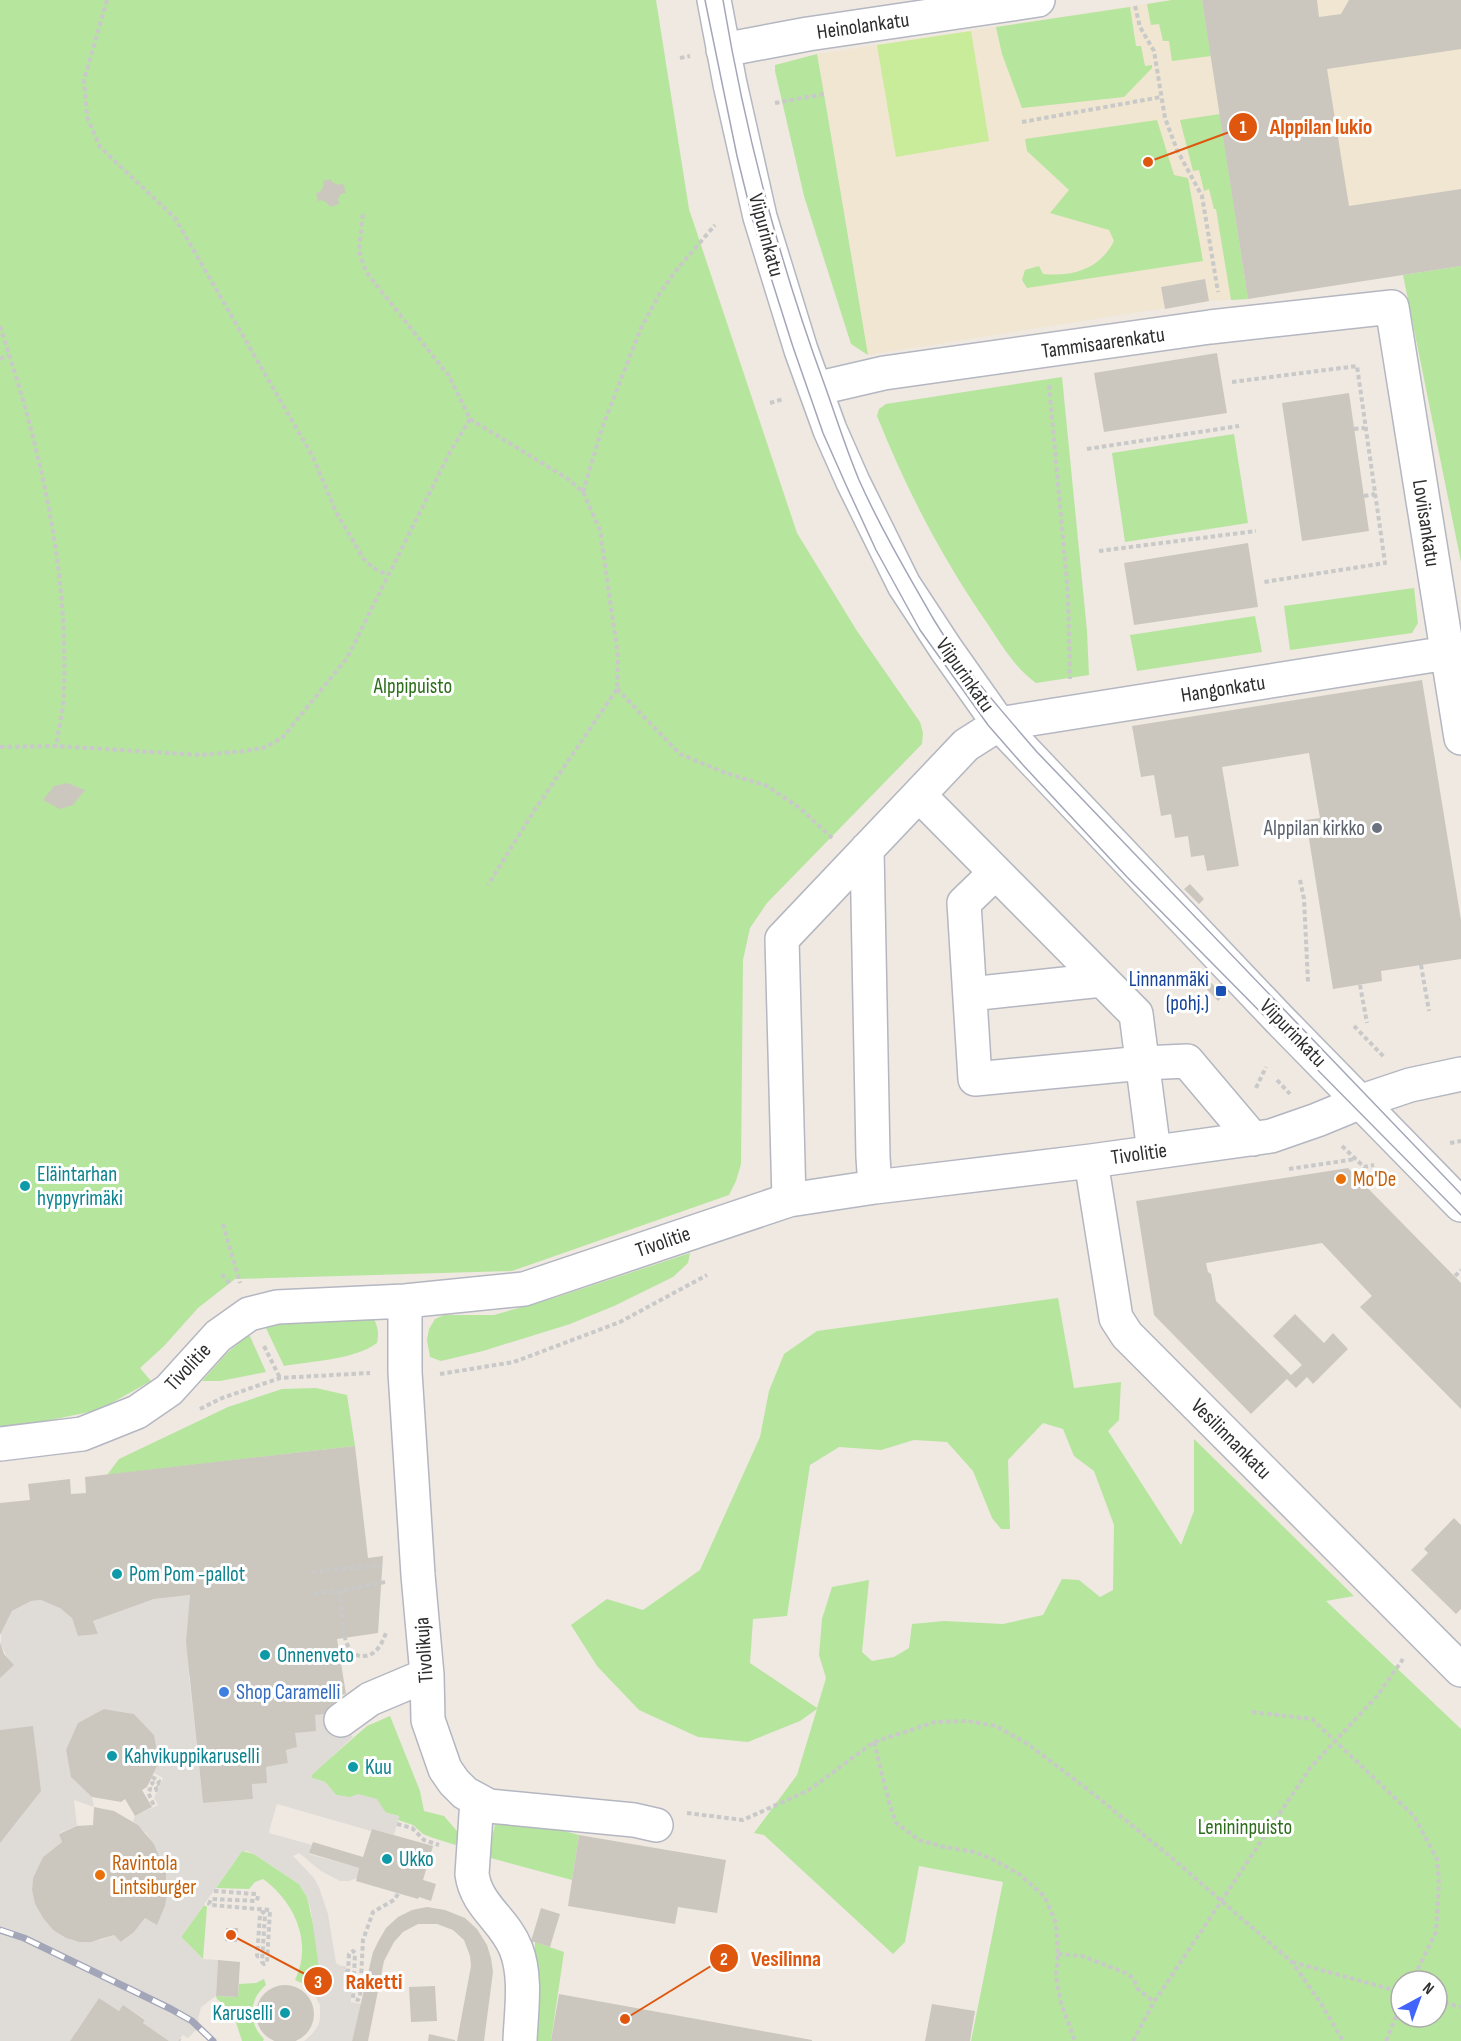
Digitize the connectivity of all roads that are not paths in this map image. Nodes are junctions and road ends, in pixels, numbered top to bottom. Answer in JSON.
{"nodes":[{"id":1,"x":714,"y":0,"type":"edge"},
{"id":2,"x":1038,"y":0,"type":"edge"},
{"id":3,"x":723,"y":50,"type":"junction"},
{"id":4,"x":1392,"y":307,"type":"joint"},
{"id":5,"x":815,"y":389,"type":"junction"},
{"id":6,"x":1447,"y":653,"type":"junction"},
{"id":7,"x":999,"y":724,"type":"junction"},
{"id":8,"x":1461,"y":738,"type":"edge"},
{"id":9,"x":919,"y":795,"type":"junction"},
{"id":10,"x":867,"y":849,"type":"junction"},
{"id":11,"x":995,"y":873,"type":"junction"},
{"id":12,"x":1102,"y":980,"type":"junction"},
{"id":13,"x":970,"y":994,"type":"junction"},
{"id":14,"x":1143,"y":1063,"type":"junction"},
{"id":15,"x":1461,"y":1074,"type":"edge"},
{"id":16,"x":1360,"y":1102,"type":"junction"},
{"id":17,"x":1253,"y":1138,"type":"junction"},
{"id":18,"x":1154,"y":1152,"type":"junction"},
{"id":19,"x":1091,"y":1161,"type":"junction"},
{"id":20,"x":875,"y":1187,"type":"junction"},
{"id":21,"x":789,"y":1200,"type":"junction"},
{"id":22,"x":1461,"y":1205,"type":"edge"},
{"id":23,"x":405,"y":1301,"type":"junction"},
{"id":24,"x":0,"y":1444,"type":"edge"},
{"id":25,"x":1461,"y":1670,"type":"edge"},
{"id":26,"x":427,"y":1675,"type":"junction"},
{"id":27,"x":341,"y":1720,"type":"dead end"},
{"id":28,"x":477,"y":1800,"type":"junction"},
{"id":29,"x":645,"y":1823,"type":"road end"},
{"id":30,"x":520,"y":2041,"type":"edge"}],
"edges":[{"from":1,"to":3,"type":"street","name":"Viipurinkatu"},
{"from":2,"to":3,"type":"street","name":"Heinolankatu"},
{"from":3,"to":5,"type":"street","name":"Viipurinkatu"},
{"from":4,"to":5,"type":"street","name":"Tammisaarenkatu"},
{"from":4,"to":6,"type":"street","name":"Loviisankatu"},
{"from":5,"to":7,"type":"street","name":"Viipurinkatu"},
{"from":6,"to":7,"type":"street","name":"Hangonkatu"},
{"from":6,"to":8,"type":"street","name":"Loviisankatu"},
{"from":7,"to":9,"type":"street"},
{"from":7,"to":16,"type":"street","name":"Viipurinkatu"},
{"from":9,"to":10,"type":"street"},
{"from":9,"to":11,"type":"street"},
{"from":10,"to":20,"type":"street"},
{"from":10,"to":21,"type":"street"},
{"from":11,"to":12,"type":"street"},
{"from":11,"to":13,"type":"street"},
{"from":12,"to":13,"type":"street"},
{"from":12,"to":14,"type":"street"},
{"from":13,"to":14,"type":"street"},
{"from":14,"to":17,"type":"street"},
{"from":14,"to":18,"type":"street"},
{"from":15,"to":16,"type":"street","name":"Tivolitie"},
{"from":16,"to":17,"type":"street","name":"Tivolitie"},
{"from":16,"to":22,"type":"street","name":"Viipurinkatu"},
{"from":17,"to":18,"type":"street","name":"Tivolitie"},
{"from":18,"to":19,"type":"street","name":"Tivolitie"},
{"from":19,"to":20,"type":"street","name":"Tivolitie"},
{"from":19,"to":25,"type":"street","name":"Vesilinnankatu"},
{"from":20,"to":21,"type":"street","name":"Tivolitie"},
{"from":21,"to":23,"type":"street","name":"Tivolitie"},
{"from":23,"to":24,"type":"street","name":"Tivolitie"},
{"from":23,"to":26,"type":"street","name":"Tivolikuja"},
{"from":26,"to":27,"type":"street"},
{"from":26,"to":28,"type":"street","name":"Tivolikuja"},
{"from":28,"to":29,"type":"street","name":"Tivolikuja"},
{"from":28,"to":30,"type":"street"}]}
